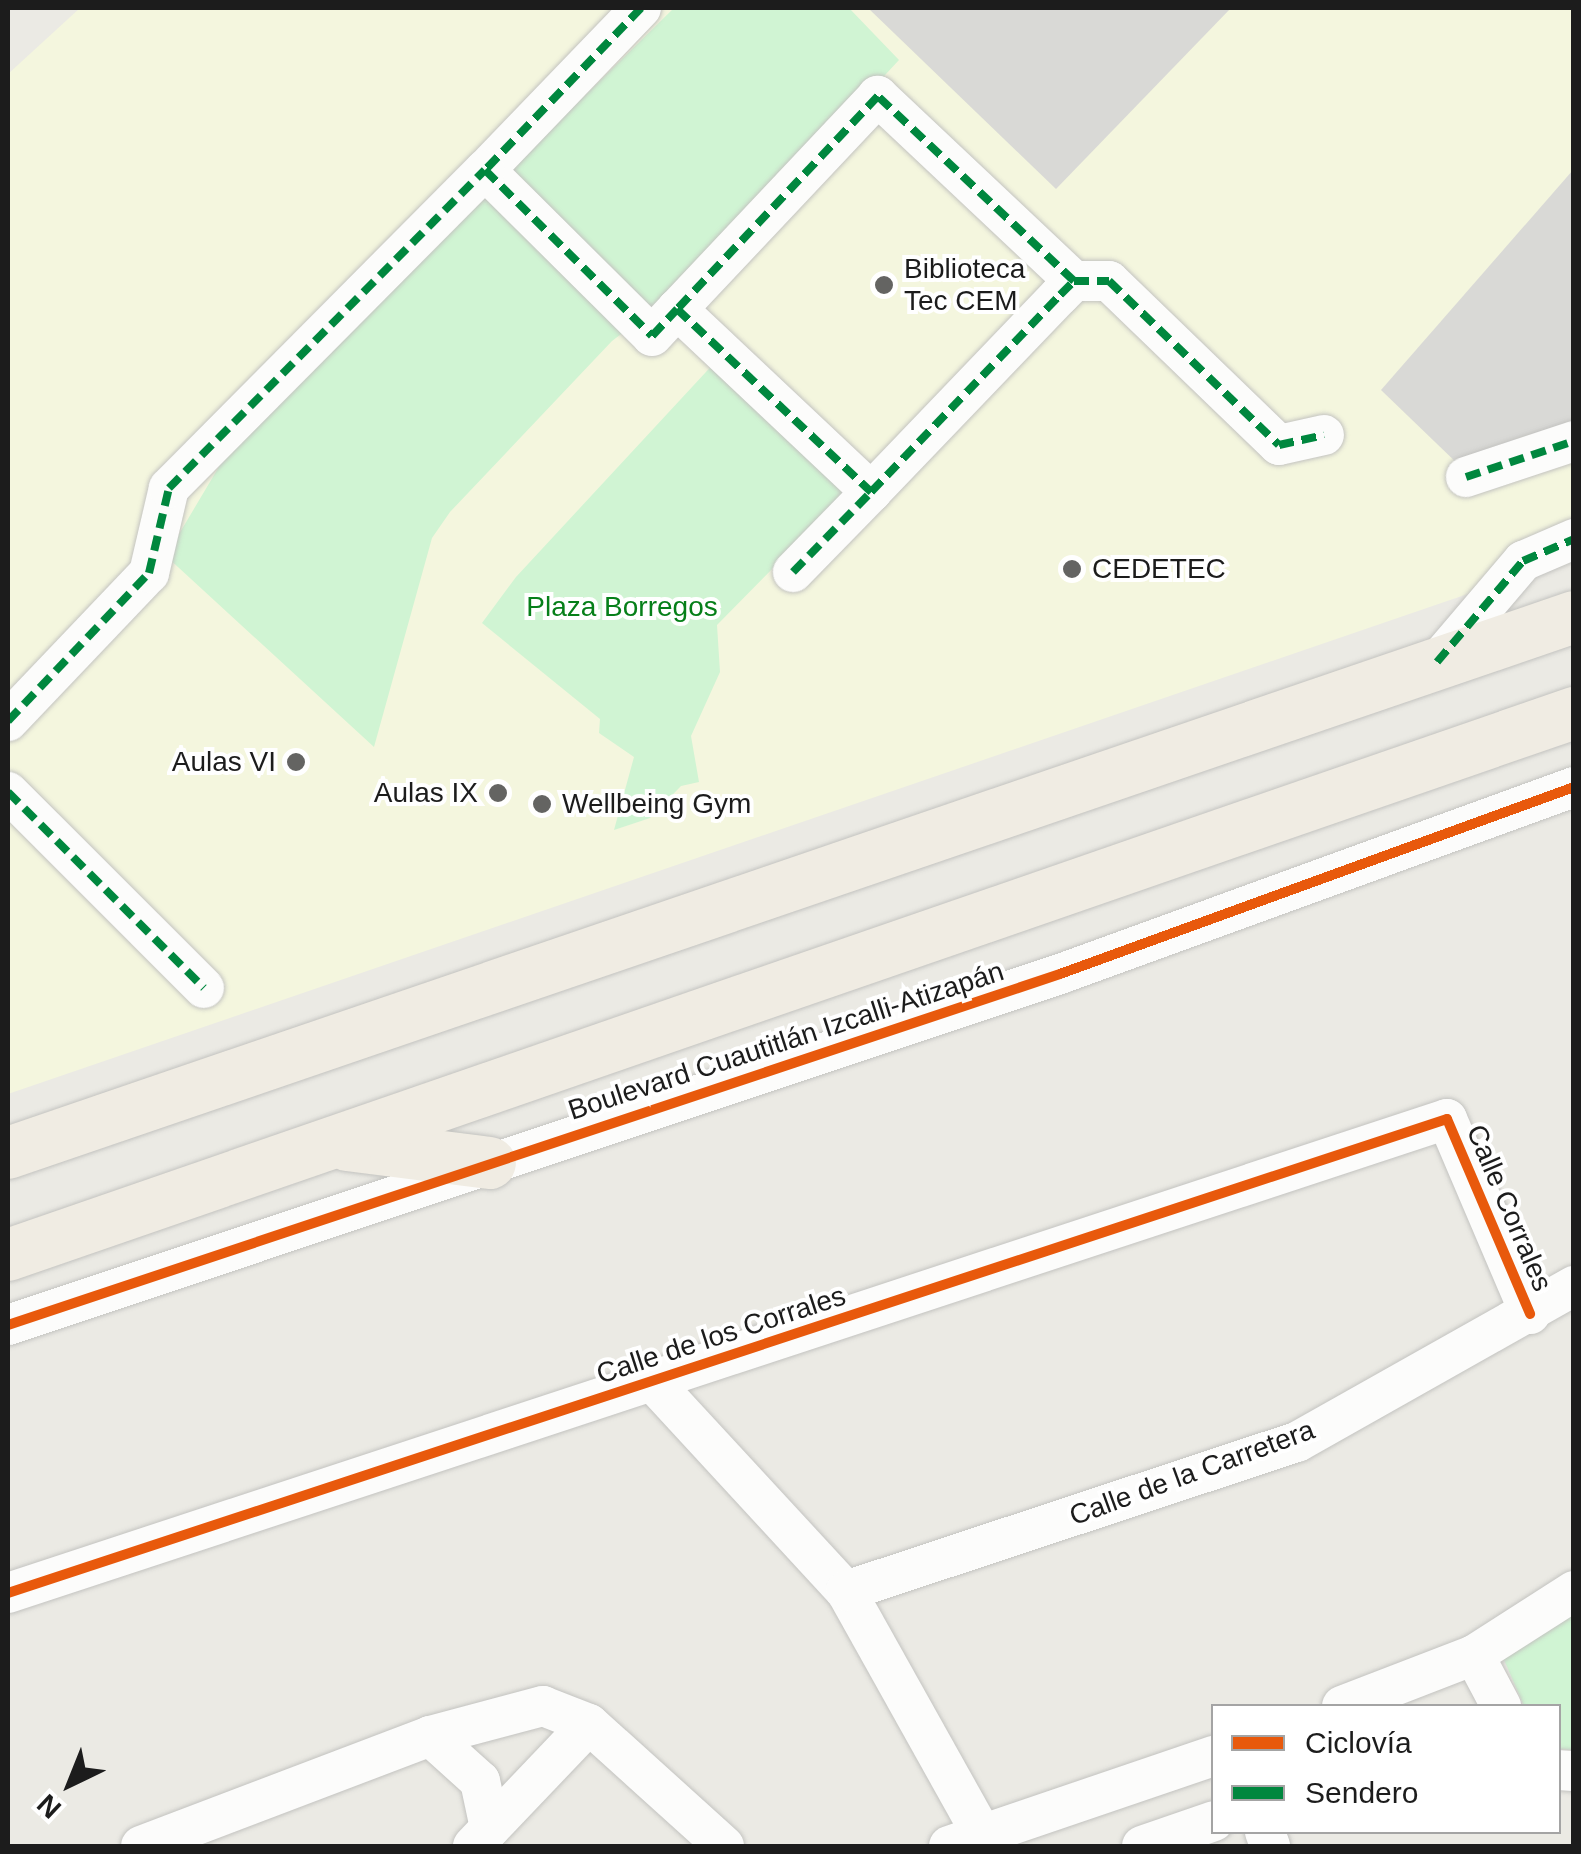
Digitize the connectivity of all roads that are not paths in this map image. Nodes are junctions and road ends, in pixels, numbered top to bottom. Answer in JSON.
{"nodes":[{"id":1,"x":641,"y":8,"type":"edge"},
{"id":2,"x":486,"y":170,"type":"junction"},
{"id":3,"x":1074,"y":281,"type":"junction"},
{"id":4,"x":677,"y":310,"type":"junction"},
{"id":5,"x":1324,"y":435,"type":"dead end"},
{"id":6,"x":1574,"y":441,"type":"edge"},
{"id":7,"x":1466,"y":477,"type":"dead end"},
{"id":8,"x":871,"y":492,"type":"junction"},
{"id":9,"x":1574,"y":539,"type":"edge"},
{"id":10,"x":792,"y":572,"type":"dead end"},
{"id":11,"x":1574,"y":617,"type":"edge"},
{"id":12,"x":1437,"y":662,"type":"junction"},
{"id":13,"x":1574,"y":713,"type":"edge"},
{"id":14,"x":8,"y":721,"type":"edge"},
{"id":15,"x":1574,"y":787,"type":"edge"},
{"id":16,"x":8,"y":792,"type":"edge"},
{"id":17,"x":204,"y":988,"type":"dead end"},
{"id":18,"x":1448,"y":1120,"type":"joint"},
{"id":19,"x":336,"y":1144,"type":"junction"},
{"id":20,"x":8,"y":1153,"type":"edge"},
{"id":21,"x":490,"y":1163,"type":"junction"},
{"id":22,"x":8,"y":1255,"type":"edge"},
{"id":23,"x":1574,"y":1286,"type":"edge"},
{"id":24,"x":1530,"y":1314,"type":"junction"},
{"id":25,"x":8,"y":1325,"type":"edge"},
{"id":26,"x":651,"y":1380,"type":"junction"},
{"id":27,"x":846,"y":1591,"type":"junction"},
{"id":28,"x":1574,"y":1591,"type":"edge"},
{"id":29,"x":8,"y":1593,"type":"edge"},
{"id":30,"x":1474,"y":1655,"type":"junction"},
{"id":31,"x":1347,"y":1704,"type":"edge"},
{"id":32,"x":1500,"y":1704,"type":"edge"},
{"id":33,"x":589,"y":1724,"type":"junction"},
{"id":34,"x":430,"y":1736,"type":"junction"},
{"id":35,"x":1211,"y":1757,"type":"edge"},
{"id":36,"x":1211,"y":1823,"type":"edge"},
{"id":37,"x":482,"y":1837,"type":"edge"},
{"id":38,"x":966,"y":1840,"type":"edge"},
{"id":39,"x":142,"y":1846,"type":"edge"},
{"id":40,"x":724,"y":1846,"type":"edge"},
{"id":41,"x":1142,"y":1846,"type":"edge"}],
"edges":[{"from":1,"to":2,"type":"street"},
{"from":2,"to":4,"type":"street"},
{"from":2,"to":14,"type":"street"},
{"from":3,"to":4,"type":"street"},
{"from":3,"to":5,"type":"street"},
{"from":3,"to":8,"type":"street"},
{"from":4,"to":8,"type":"street"},
{"from":6,"to":7,"type":"street"},
{"from":8,"to":10,"type":"street"},
{"from":9,"to":12,"type":"street"},
{"from":11,"to":12,"type":"main road"},
{"from":12,"to":20,"type":"main road"},
{"from":13,"to":19,"type":"main road","name":"Boulevard Cuautitlán Izcalli-Atizapán"},
{"from":15,"to":21,"type":"street","name":"Boulevard Cuautitlán Izcalli-Atizapán"},
{"from":16,"to":17,"type":"street"},
{"from":18,"to":24,"type":"street","name":"Calle Corrales"},
{"from":18,"to":26,"type":"street","name":"Calle de los Corrales"},
{"from":19,"to":21,"type":"main road"},
{"from":19,"to":22,"type":"main road","name":"Boulevard Cuautitlán Izcalli-Atizapán"},
{"from":21,"to":25,"type":"street","name":"Boulevard Cuautitlán Izcalli-Atizapán"},
{"from":23,"to":24,"type":"street","name":"Calle de la Carretera"},
{"from":24,"to":27,"type":"street","name":"Calle de la Carretera"},
{"from":26,"to":27,"type":"street"},
{"from":26,"to":29,"type":"street","name":"Calle de los Corrales"},
{"from":27,"to":38,"type":"street"},
{"from":28,"to":30,"type":"street"},
{"from":30,"to":31,"type":"street"},
{"from":30,"to":32,"type":"street"},
{"from":33,"to":34,"type":"street"},
{"from":33,"to":37,"type":"street"},
{"from":33,"to":40,"type":"street"},
{"from":34,"to":37,"type":"street"},
{"from":34,"to":39,"type":"street"},
{"from":35,"to":38,"type":"street"},
{"from":36,"to":41,"type":"street"}]}
